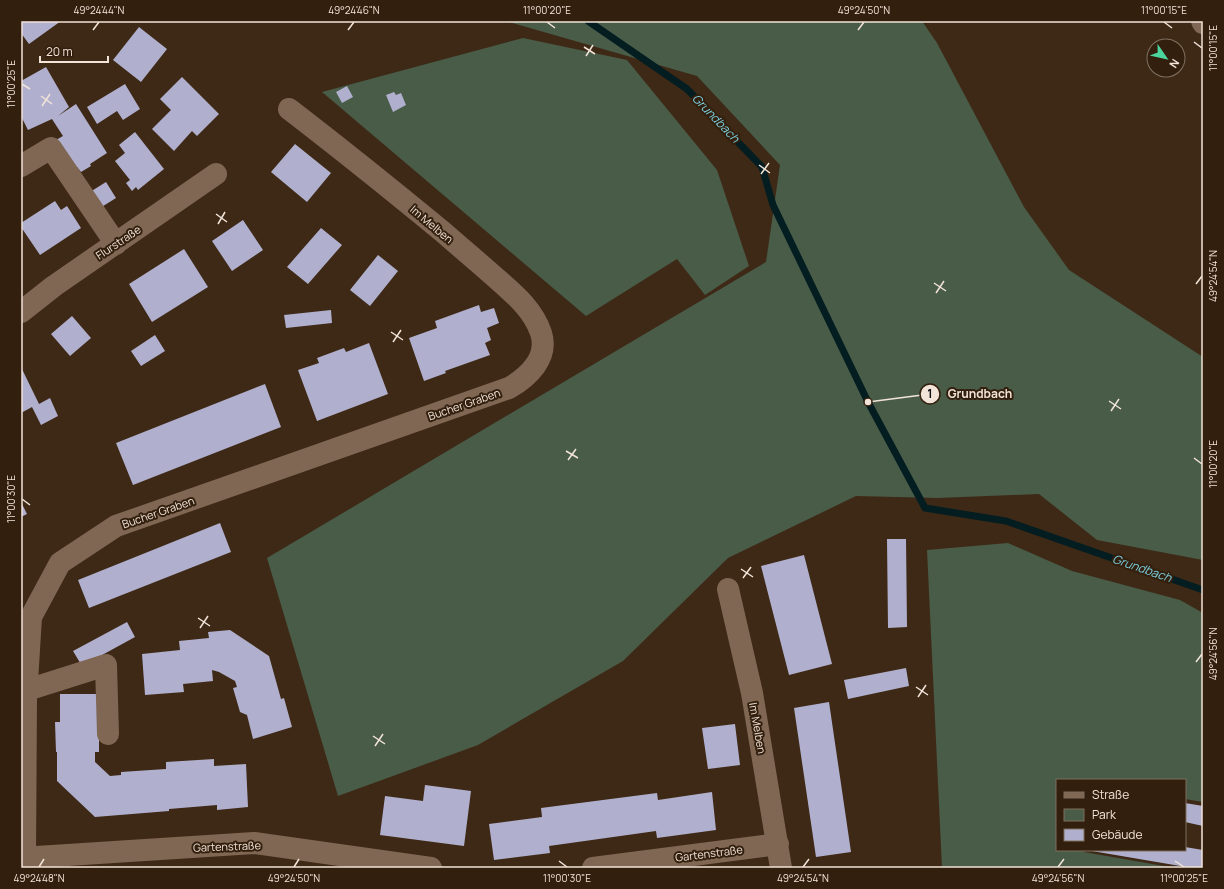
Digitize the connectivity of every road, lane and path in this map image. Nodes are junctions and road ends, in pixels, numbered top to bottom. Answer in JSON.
{"nodes":[{"id":1,"x":289,"y":109,"type":"dead end"},
{"id":2,"x":21,"y":166,"type":"edge"},
{"id":3,"x":216,"y":174,"type":"dead end"},
{"id":4,"x":116,"y":244,"type":"junction"},
{"id":5,"x":21,"y":312,"type":"edge"},
{"id":6,"x":540,"y":360,"type":"joint"},
{"id":7,"x":728,"y":589,"type":"dead end"},
{"id":8,"x":27,"y":690,"type":"junction"},
{"id":9,"x":108,"y":734,"type":"dead end"},
{"id":10,"x":778,"y":844,"type":"junction"},
{"id":11,"x":24,"y":861,"type":"edge"},
{"id":12,"x":431,"y":868,"type":"edge"},
{"id":13,"x":593,"y":868,"type":"edge"},
{"id":14,"x":781,"y":868,"type":"edge"}],
"edges":[{"from":1,"to":6,"type":"street","name":"Im Melben"},
{"from":2,"to":4,"type":"street"},
{"from":3,"to":4,"type":"street","name":"Flurstraße"},
{"from":4,"to":5,"type":"street","name":"Flurstraße"},
{"from":6,"to":8,"type":"street","name":"Bucher Graben"},
{"from":7,"to":10,"type":"street","name":"Im Melben"},
{"from":8,"to":9,"type":"street"},
{"from":8,"to":11,"type":"street","name":"Bucher Graben"},
{"from":10,"to":13,"type":"street","name":"Gartenstraße"},
{"from":10,"to":14,"type":"street","name":"Im Melben"},
{"from":11,"to":12,"type":"street","name":"Gartenstraße"}]}
